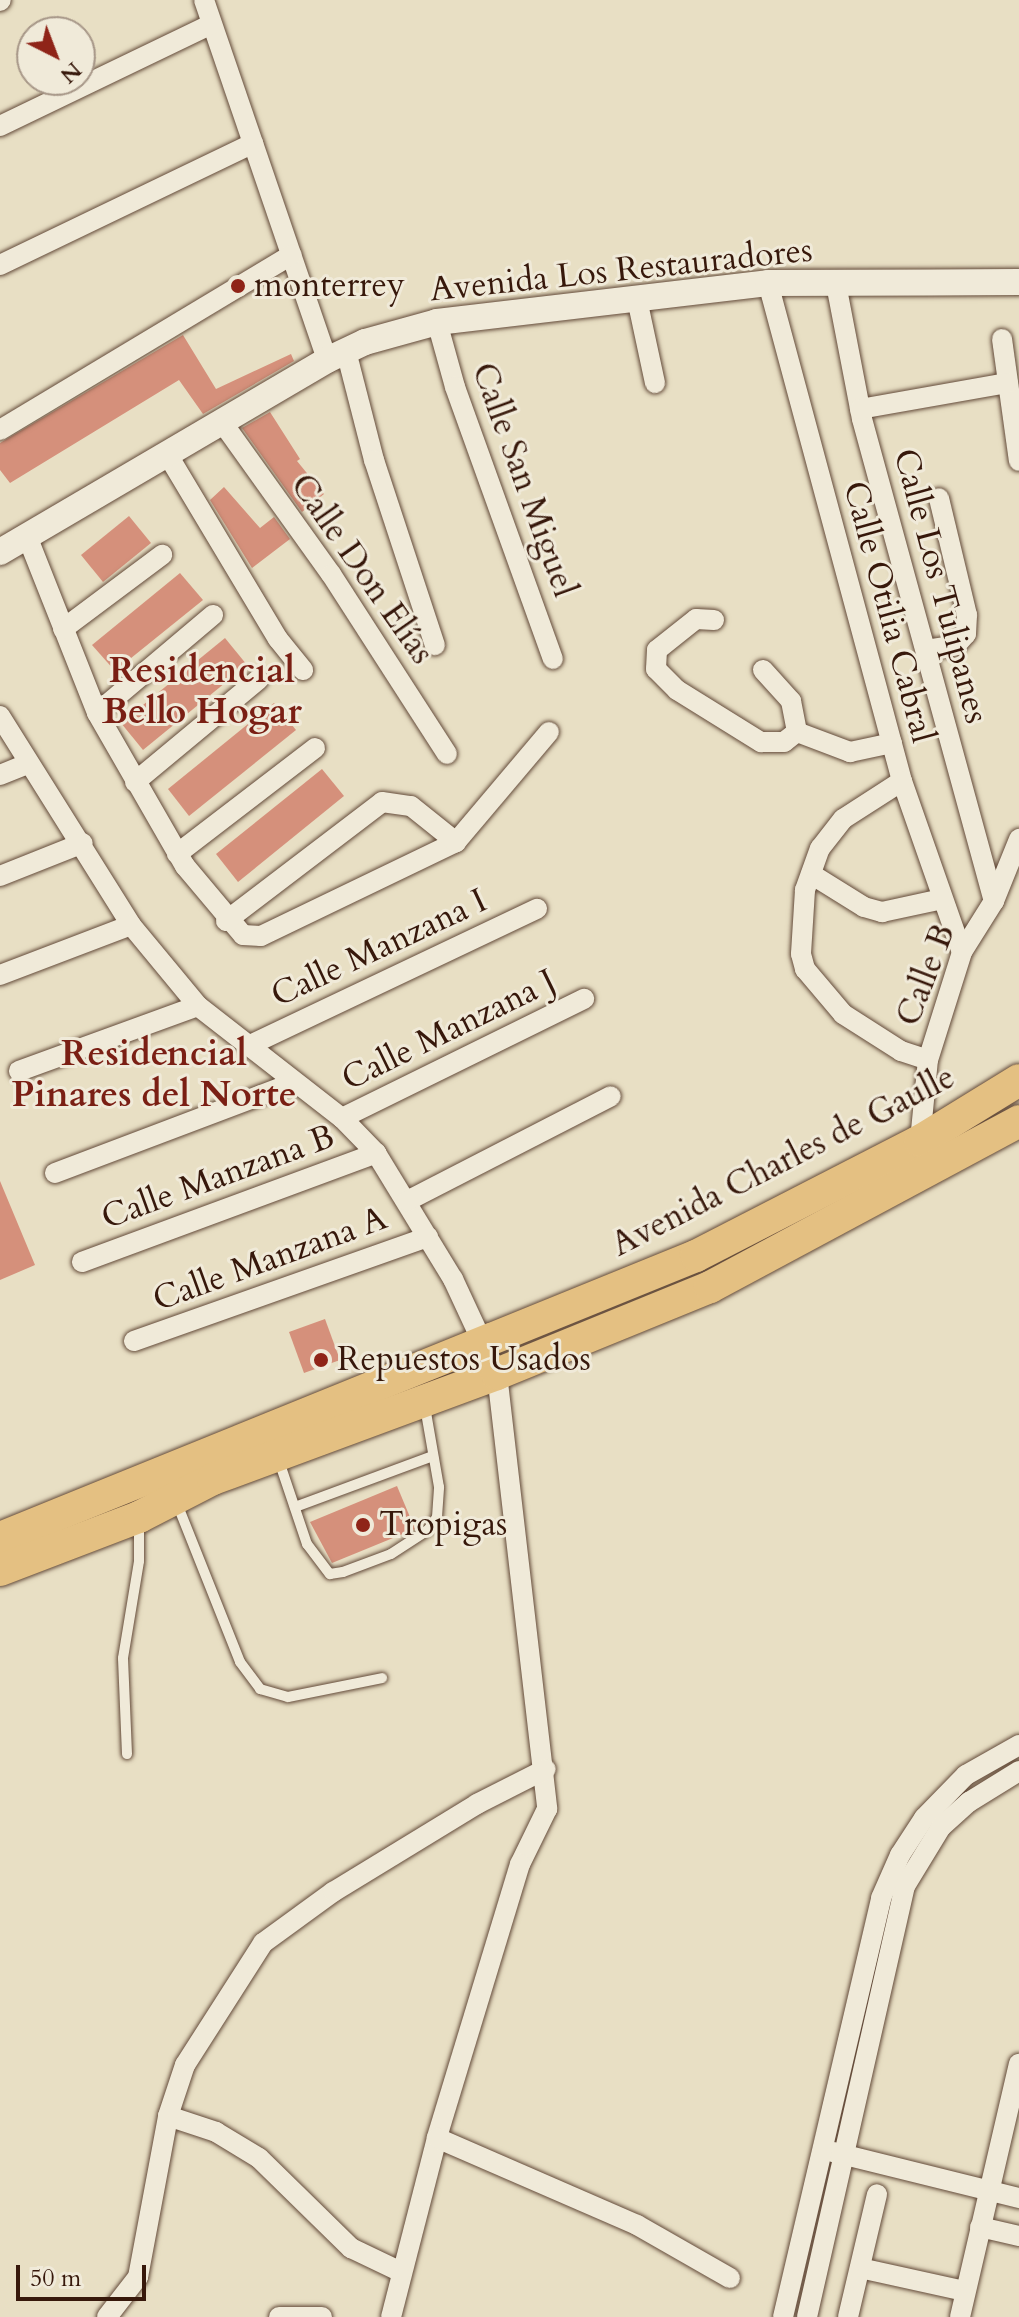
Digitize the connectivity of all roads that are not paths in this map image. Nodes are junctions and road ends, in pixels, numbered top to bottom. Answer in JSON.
{"nodes":[{"id":1,"x":204,"y":0,"type":"edge"},
{"id":2,"x":212,"y":24,"type":"junction"},
{"id":3,"x":0,"y":126,"type":"edge"},
{"id":4,"x":253,"y":143,"type":"junction"},
{"id":5,"x":291,"y":255,"type":"junction"},
{"id":6,"x":0,"y":265,"type":"edge"},
{"id":7,"x":1019,"y":282,"type":"edge"},
{"id":8,"x":768,"y":283,"type":"junction"},
{"id":9,"x":836,"y":284,"type":"junction"},
{"id":10,"x":637,"y":299,"type":"junction"},
{"id":11,"x":437,"y":322,"type":"junction"},
{"id":12,"x":1002,"y":339,"type":"dead end"},
{"id":13,"x":336,"y":356,"type":"junction"},
{"id":14,"x":655,"y":383,"type":"dead end"},
{"id":15,"x":1008,"y":383,"type":"junction"},
{"id":16,"x":860,"y":409,"type":"junction"},
{"id":17,"x":222,"y":422,"type":"junction"},
{"id":18,"x":0,"y":430,"type":"edge"},
{"id":19,"x":169,"y":457,"type":"junction"},
{"id":20,"x":1019,"y":461,"type":"edge"},
{"id":21,"x":939,"y":498,"type":"dead end"},
{"id":22,"x":27,"y":536,"type":"junction"},
{"id":23,"x":0,"y":552,"type":"edge"},
{"id":24,"x":162,"y":555,"type":"dead end"},
{"id":25,"x":213,"y":615,"type":"dead end"},
{"id":26,"x":714,"y":620,"type":"dead end"},
{"id":27,"x":63,"y":629,"type":"junction"},
{"id":28,"x":435,"y":645,"type":"dead end"},
{"id":29,"x":926,"y":650,"type":"junction"},
{"id":30,"x":553,"y":659,"type":"dead end"},
{"id":31,"x":303,"y":670,"type":"dead end"},
{"id":32,"x":763,"y":670,"type":"dead end"},
{"id":33,"x":258,"y":680,"type":"dead end"},
{"id":34,"x":97,"y":713,"type":"junction"},
{"id":35,"x":0,"y":716,"type":"edge"},
{"id":36,"x":549,"y":732,"type":"dead end"},
{"id":37,"x":797,"y":732,"type":"junction"},
{"id":38,"x":892,"y":743,"type":"junction"},
{"id":39,"x":315,"y":748,"type":"dead end"},
{"id":40,"x":447,"y":754,"type":"dead end"},
{"id":41,"x":29,"y":763,"type":"junction"},
{"id":42,"x":0,"y":775,"type":"edge"},
{"id":43,"x":902,"y":781,"type":"junction"},
{"id":44,"x":135,"y":782,"type":"junction"},
{"id":45,"x":1019,"y":839,"type":"edge"},
{"id":46,"x":456,"y":842,"type":"junction"},
{"id":47,"x":83,"y":843,"type":"junction"},
{"id":48,"x":177,"y":854,"type":"junction"},
{"id":49,"x":811,"y":874,"type":"junction"},
{"id":50,"x":0,"y":876,"type":"edge"},
{"id":51,"x":942,"y":899,"type":"junction"},
{"id":52,"x":994,"y":901,"type":"junction"},
{"id":53,"x":537,"y":909,"type":"dead end"},
{"id":54,"x":226,"y":921,"type":"junction"},
{"id":55,"x":131,"y":925,"type":"junction"},
{"id":56,"x":962,"y":952,"type":"junction"},
{"id":57,"x":0,"y":975,"type":"edge"},
{"id":58,"x":584,"y":999,"type":"dead end"},
{"id":59,"x":198,"y":1006,"type":"junction"},
{"id":60,"x":248,"y":1046,"type":"junction"},
{"id":61,"x":928,"y":1060,"type":"junction"},
{"id":62,"x":19,"y":1071,"type":"dead end"},
{"id":63,"x":1019,"y":1080,"type":"edge"},
{"id":64,"x":293,"y":1083,"type":"junction"},
{"id":65,"x":611,"y":1096,"type":"dead end"},
{"id":66,"x":342,"y":1118,"type":"junction"},
{"id":67,"x":1019,"y":1121,"type":"edge"},
{"id":68,"x":920,"y":1141,"type":"junction"},
{"id":69,"x":376,"y":1153,"type":"junction"},
{"id":70,"x":55,"y":1173,"type":"dead end"},
{"id":71,"x":407,"y":1201,"type":"junction"},
{"id":72,"x":428,"y":1237,"type":"junction"},
{"id":73,"x":696,"y":1256,"type":"junction"},
{"id":74,"x":82,"y":1262,"type":"dead end"},
{"id":75,"x":710,"y":1287,"type":"junction"},
{"id":76,"x":134,"y":1341,"type":"dead end"},
{"id":77,"x":484,"y":1344,"type":"junction"},
{"id":78,"x":497,"y":1374,"type":"junction"},
{"id":79,"x":424,"y":1401,"type":"junction"},
{"id":80,"x":277,"y":1455,"type":"junction"},
{"id":81,"x":433,"y":1456,"type":"junction"},
{"id":82,"x":174,"y":1495,"type":"junction"},
{"id":83,"x":295,"y":1507,"type":"junction"},
{"id":84,"x":139,"y":1517,"type":"junction"},
{"id":85,"x":0,"y":1538,"type":"edge"},
{"id":86,"x":0,"y":1570,"type":"edge"},
{"id":87,"x":382,"y":1678,"type":"dead end"},
{"id":88,"x":1019,"y":1745,"type":"edge"},
{"id":89,"x":127,"y":1754,"type":"dead end"},
{"id":90,"x":546,"y":1769,"type":"junction"},
{"id":91,"x":1019,"y":1771,"type":"edge"},
{"id":92,"x":1019,"y":2064,"type":"edge"},
{"id":93,"x":168,"y":2116,"type":"junction"},
{"id":94,"x":437,"y":2138,"type":"junction"},
{"id":95,"x":822,"y":2149,"type":"junction"},
{"id":96,"x":845,"y":2155,"type":"junction"},
{"id":97,"x":987,"y":2192,"type":"junction"},
{"id":98,"x":877,"y":2194,"type":"dead end"},
{"id":99,"x":1019,"y":2198,"type":"edge"},
{"id":100,"x":980,"y":2227,"type":"junction"},
{"id":101,"x":1019,"y":2236,"type":"edge"},
{"id":102,"x":860,"y":2268,"type":"junction"},
{"id":103,"x":401,"y":2272,"type":"junction"},
{"id":104,"x":730,"y":2278,"type":"dead end"},
{"id":105,"x":965,"y":2291,"type":"junction"},
{"id":106,"x":107,"y":2317,"type":"edge"},
{"id":107,"x":279,"y":2317,"type":"edge"},
{"id":108,"x":322,"y":2317,"type":"edge"},
{"id":109,"x":391,"y":2317,"type":"edge"},
{"id":110,"x":783,"y":2317,"type":"edge"},
{"id":111,"x":807,"y":2317,"type":"edge"},
{"id":112,"x":848,"y":2317,"type":"edge"},
{"id":113,"x":960,"y":2317,"type":"edge"}],
"edges":[{"from":1,"to":2,"type":"street"},
{"from":2,"to":3,"type":"street"},
{"from":2,"to":4,"type":"street"},
{"from":4,"to":5,"type":"street"},
{"from":4,"to":6,"type":"street"},
{"from":5,"to":13,"type":"street"},
{"from":5,"to":18,"type":"street"},
{"from":7,"to":9,"type":"street","name":"Avenida Los Restauradores"},
{"from":8,"to":9,"type":"street","name":"Avenida Los Restauradores"},
{"from":8,"to":10,"type":"street","name":"Avenida Los Restauradores"},
{"from":8,"to":38,"type":"street","name":"Calle Otilia Cabral"},
{"from":9,"to":16,"type":"street","name":"Calle Los Tulipanes"},
{"from":10,"to":11,"type":"street","name":"Avenida Los Restauradores"},
{"from":10,"to":14,"type":"street"},
{"from":11,"to":13,"type":"street","name":"Avenida Los Restauradores"},
{"from":11,"to":30,"type":"street","name":"Calle San Miguel"},
{"from":12,"to":15,"type":"street"},
{"from":13,"to":17,"type":"street","name":"Avenida Los Restauradores"},
{"from":13,"to":28,"type":"street"},
{"from":15,"to":16,"type":"street"},
{"from":15,"to":20,"type":"street"},
{"from":16,"to":29,"type":"street","name":"Calle Los Tulipanes"},
{"from":17,"to":19,"type":"street","name":"Avenida Los Restauradores"},
{"from":17,"to":40,"type":"street","name":"Calle Don Elías"},
{"from":19,"to":22,"type":"street","name":"Avenida Los Restauradores"},
{"from":19,"to":31,"type":"street"},
{"from":21,"to":29,"type":"street"},
{"from":22,"to":23,"type":"street","name":"Avenida Los Restauradores"},
{"from":22,"to":27,"type":"street"},
{"from":24,"to":27,"type":"street"},
{"from":25,"to":34,"type":"street"},
{"from":26,"to":37,"type":"street"},
{"from":27,"to":34,"type":"street"},
{"from":29,"to":52,"type":"street","name":"Calle Los Tulipanes"},
{"from":32,"to":37,"type":"street"},
{"from":33,"to":44,"type":"street"},
{"from":34,"to":44,"type":"street"},
{"from":35,"to":41,"type":"street"},
{"from":36,"to":46,"type":"street"},
{"from":37,"to":38,"type":"street"},
{"from":38,"to":43,"type":"street","name":"Calle Otilia Cabral"},
{"from":39,"to":48,"type":"street"},
{"from":41,"to":42,"type":"street"},
{"from":41,"to":47,"type":"street"},
{"from":43,"to":49,"type":"street"},
{"from":43,"to":51,"type":"street","name":"Calle Otilia Cabral"},
{"from":44,"to":48,"type":"street"},
{"from":45,"to":52,"type":"street","name":"Calle B"},
{"from":46,"to":54,"type":"street"},
{"from":46,"to":54,"type":"street"},
{"from":47,"to":50,"type":"street"},
{"from":47,"to":55,"type":"street"},
{"from":48,"to":54,"type":"street"},
{"from":49,"to":51,"type":"street"},
{"from":49,"to":61,"type":"street"},
{"from":51,"to":56,"type":"street","name":"Calle Otilia Cabral"},
{"from":52,"to":56,"type":"street","name":"Calle B"},
{"from":53,"to":60,"type":"street","name":"Calle Manzana I"},
{"from":55,"to":57,"type":"street"},
{"from":55,"to":59,"type":"street"},
{"from":56,"to":61,"type":"street","name":"Calle B"},
{"from":58,"to":66,"type":"street","name":"Calle Manzana J"},
{"from":59,"to":60,"type":"street"},
{"from":59,"to":62,"type":"street"},
{"from":60,"to":64,"type":"street"},
{"from":61,"to":68,"type":"street","name":"Calle B"},
{"from":63,"to":68,"type":"main road","name":"Avenida Charles de Gaulle"},
{"from":64,"to":66,"type":"street"},
{"from":64,"to":70,"type":"street"},
{"from":65,"to":71,"type":"street"},
{"from":66,"to":69,"type":"street"},
{"from":67,"to":75,"type":"main road"},
{"from":68,"to":73,"type":"main road","name":"Avenida Charles de Gaulle"},
{"from":69,"to":71,"type":"street"},
{"from":69,"to":74,"type":"street","name":"Calle Manzana B"},
{"from":71,"to":72,"type":"street"},
{"from":72,"to":76,"type":"street","name":"Calle Manzana A"},
{"from":72,"to":77,"type":"street"},
{"from":73,"to":75,"type":"main road"},
{"from":73,"to":77,"type":"main road","name":"Avenida Charles de Gaulle"},
{"from":75,"to":78,"type":"main road"},
{"from":77,"to":78,"type":"street"},
{"from":77,"to":85,"type":"main road","name":"Avenida Charles de Gaulle"},
{"from":78,"to":79,"type":"main road"},
{"from":78,"to":90,"type":"street"},
{"from":79,"to":80,"type":"main road"},
{"from":79,"to":81,"type":"lane"},
{"from":80,"to":82,"type":"main road"},
{"from":80,"to":83,"type":"lane"},
{"from":81,"to":83,"type":"lane"},
{"from":81,"to":83,"type":"lane"},
{"from":82,"to":84,"type":"main road"},
{"from":82,"to":87,"type":"lane"},
{"from":84,"to":86,"type":"main road"},
{"from":84,"to":89,"type":"lane"},
{"from":88,"to":95,"type":"street"},
{"from":90,"to":93,"type":"street"},
{"from":90,"to":94,"type":"street"},
{"from":91,"to":96,"type":"street"},
{"from":92,"to":97,"type":"street"},
{"from":93,"to":103,"type":"street"},
{"from":93,"to":106,"type":"street"},
{"from":94,"to":103,"type":"street"},
{"from":94,"to":104,"type":"street"},
{"from":95,"to":96,"type":"street"},
{"from":95,"to":110,"type":"street"},
{"from":96,"to":97,"type":"street"},
{"from":96,"to":111,"type":"street"},
{"from":97,"to":99,"type":"street"},
{"from":97,"to":100,"type":"street"},
{"from":98,"to":102,"type":"street"},
{"from":100,"to":101,"type":"street"},
{"from":100,"to":105,"type":"street"},
{"from":102,"to":105,"type":"street"},
{"from":102,"to":112,"type":"street"},
{"from":103,"to":109,"type":"street"},
{"from":105,"to":113,"type":"street"},
{"from":107,"to":108,"type":"street"}]}
